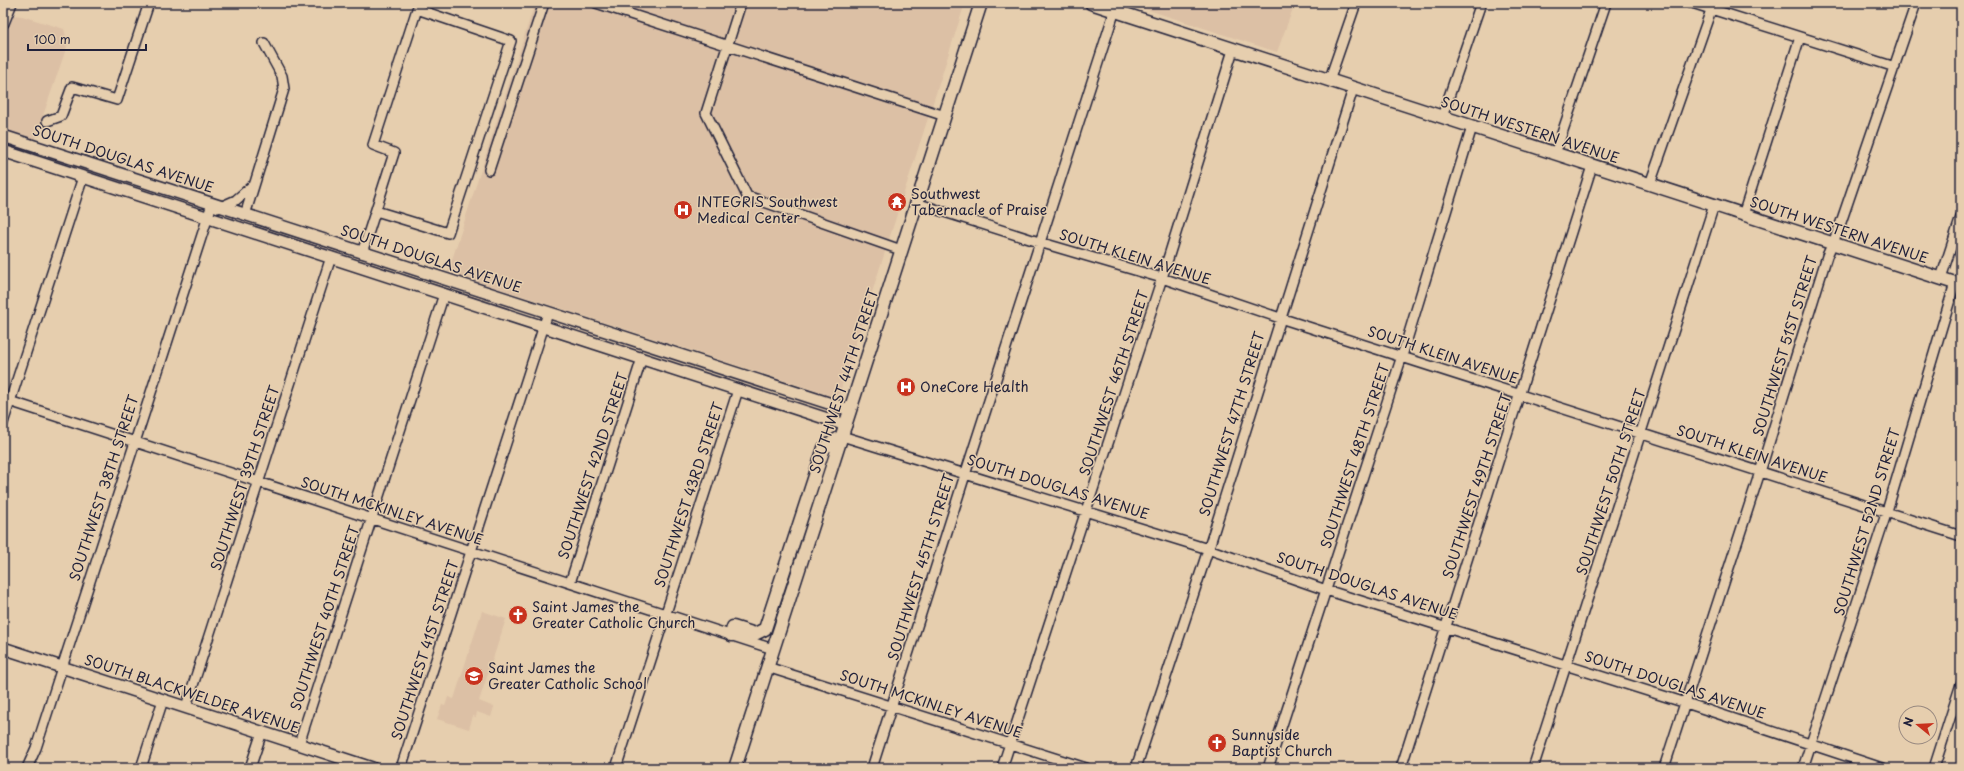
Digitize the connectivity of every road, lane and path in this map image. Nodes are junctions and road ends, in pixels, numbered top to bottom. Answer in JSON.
{"nodes":[{"id":1,"x":11,"y":3,"type":"edge"},
{"id":2,"x":149,"y":3,"type":"edge"},
{"id":3,"x":544,"y":3,"type":"edge"},
{"id":4,"x":596,"y":3,"type":"edge"},
{"id":5,"x":741,"y":3,"type":"edge"},
{"id":6,"x":981,"y":3,"type":"edge"},
{"id":7,"x":1091,"y":3,"type":"edge"},
{"id":8,"x":1356,"y":3,"type":"edge"},
{"id":9,"x":1481,"y":3,"type":"edge"},
{"id":10,"x":1606,"y":3,"type":"edge"},
{"id":11,"x":1692,"y":3,"type":"edge"},
{"id":12,"x":1916,"y":3,"type":"edge"},
{"id":13,"x":1115,"y":10,"type":"junction"},
{"id":14,"x":1711,"y":10,"type":"junction"},
{"id":15,"x":3,"y":23,"type":"edge"},
{"id":16,"x":1800,"y":37,"type":"junction"},
{"id":17,"x":264,"y":43,"type":"dead end"},
{"id":18,"x":727,"y":45,"type":"junction"},
{"id":19,"x":1233,"y":50,"type":"junction"},
{"id":20,"x":1895,"y":67,"type":"junction"},
{"id":21,"x":1329,"y":81,"type":"junction"},
{"id":22,"x":1353,"y":89,"type":"junction"},
{"id":23,"x":945,"y":116,"type":"junction"},
{"id":24,"x":1442,"y":118,"type":"junction"},
{"id":25,"x":47,"y":122,"type":"dead end"},
{"id":26,"x":1472,"y":127,"type":"junction"},
{"id":27,"x":3,"y":136,"type":"edge"},
{"id":28,"x":37,"y":147,"type":"junction"},
{"id":29,"x":3,"y":151,"type":"edge"},
{"id":30,"x":1555,"y":154,"type":"junction"},
{"id":31,"x":32,"y":160,"type":"junction"},
{"id":32,"x":1592,"y":166,"type":"junction"},
{"id":33,"x":489,"y":170,"type":"dead end"},
{"id":34,"x":83,"y":177,"type":"junction"},
{"id":35,"x":1650,"y":184,"type":"junction"},
{"id":36,"x":253,"y":185,"type":"junction"},
{"id":37,"x":916,"y":203,"type":"junction"},
{"id":38,"x":216,"y":205,"type":"junction"},
{"id":39,"x":1714,"y":205,"type":"junction"},
{"id":40,"x":376,"y":211,"type":"junction"},
{"id":41,"x":245,"y":215,"type":"junction"},
{"id":42,"x":1743,"y":215,"type":"junction"},
{"id":43,"x":207,"y":217,"type":"junction"},
{"id":44,"x":1961,"y":217,"type":"edge"},
{"id":45,"x":1039,"y":242,"type":"junction"},
{"id":46,"x":1833,"y":243,"type":"junction"},
{"id":47,"x":902,"y":250,"type":"junction"},
{"id":48,"x":362,"y":252,"type":"junction"},
{"id":49,"x":331,"y":257,"type":"junction"},
{"id":50,"x":1162,"y":278,"type":"junction"},
{"id":51,"x":1941,"y":278,"type":"junction"},
{"id":52,"x":1958,"y":284,"type":"edge"},
{"id":53,"x":444,"y":294,"type":"junction"},
{"id":54,"x":548,"y":313,"type":"junction"},
{"id":55,"x":1280,"y":318,"type":"junction"},
{"id":56,"x":544,"y":327,"type":"junction"},
{"id":57,"x":1402,"y":356,"type":"junction"},
{"id":58,"x":642,"y":358,"type":"junction"},
{"id":59,"x":738,"y":390,"type":"junction"},
{"id":60,"x":1521,"y":394,"type":"junction"},
{"id":61,"x":7,"y":400,"type":"edge"},
{"id":62,"x":850,"y":410,"type":"junction"},
{"id":63,"x":3,"y":423,"type":"edge"},
{"id":64,"x":844,"y":430,"type":"junction"},
{"id":65,"x":1641,"y":433,"type":"junction"},
{"id":66,"x":134,"y":441,"type":"junction"},
{"id":67,"x":1760,"y":472,"type":"junction"},
{"id":68,"x":965,"y":474,"type":"junction"},
{"id":69,"x":258,"y":482,"type":"junction"},
{"id":70,"x":1087,"y":511,"type":"junction"},
{"id":71,"x":1887,"y":511,"type":"junction"},
{"id":72,"x":372,"y":519,"type":"junction"},
{"id":73,"x":1961,"y":536,"type":"edge"},
{"id":74,"x":1208,"y":549,"type":"junction"},
{"id":75,"x":471,"y":552,"type":"junction"},
{"id":76,"x":570,"y":583,"type":"junction"},
{"id":77,"x":1326,"y":590,"type":"junction"},
{"id":78,"x":665,"y":614,"type":"junction"},
{"id":79,"x":1446,"y":628,"type":"junction"},
{"id":80,"x":732,"y":631,"type":"junction"},
{"id":81,"x":3,"y":648,"type":"edge"},
{"id":82,"x":773,"y":649,"type":"junction"},
{"id":83,"x":1566,"y":666,"type":"junction"},
{"id":84,"x":61,"y":667,"type":"junction"},
{"id":85,"x":767,"y":667,"type":"junction"},
{"id":86,"x":1961,"y":684,"type":"edge"},
{"id":87,"x":163,"y":700,"type":"junction"},
{"id":88,"x":1686,"y":703,"type":"junction"},
{"id":89,"x":892,"y":706,"type":"junction"},
{"id":90,"x":186,"y":707,"type":"junction"},
{"id":91,"x":262,"y":732,"type":"junction"},
{"id":92,"x":299,"y":744,"type":"junction"},
{"id":93,"x":1010,"y":744,"type":"junction"},
{"id":94,"x":1811,"y":744,"type":"junction"},
{"id":95,"x":359,"y":766,"type":"edge"},
{"id":96,"x":27,"y":768,"type":"edge"},
{"id":97,"x":141,"y":768,"type":"edge"},
{"id":98,"x":250,"y":768,"type":"edge"},
{"id":99,"x":372,"y":768,"type":"edge"},
{"id":100,"x":401,"y":768,"type":"edge"},
{"id":101,"x":616,"y":768,"type":"edge"},
{"id":102,"x":735,"y":768,"type":"edge"},
{"id":103,"x":872,"y":768,"type":"edge"},
{"id":104,"x":1002,"y":768,"type":"edge"},
{"id":105,"x":1086,"y":768,"type":"edge"},
{"id":106,"x":1136,"y":768,"type":"edge"},
{"id":107,"x":1268,"y":768,"type":"edge"},
{"id":108,"x":1401,"y":768,"type":"edge"},
{"id":109,"x":1533,"y":768,"type":"edge"},
{"id":110,"x":1664,"y":768,"type":"edge"},
{"id":111,"x":1803,"y":768,"type":"edge"},
{"id":112,"x":1882,"y":768,"type":"edge"},
{"id":113,"x":1934,"y":768,"type":"edge"}],
"edges":[{"from":1,"to":15,"type":"street"},
{"from":2,"to":25,"type":"street"},
{"from":3,"to":33,"type":"street"},
{"from":4,"to":18,"type":"street"},
{"from":5,"to":18,"type":"street"},
{"from":6,"to":23,"type":"main road","name":"SOUTHWEST 44TH STREET"},
{"from":7,"to":13,"type":"main road","name":"SOUTH WESTERN AVENUE"},
{"from":8,"to":21,"type":"street"},
{"from":9,"to":24,"type":"street"},
{"from":10,"to":30,"type":"street"},
{"from":11,"to":14,"type":"street"},
{"from":12,"to":20,"type":"street","name":"SOUTHWEST 51ST STREET"},
{"from":13,"to":19,"type":"main road","name":"SOUTH WESTERN AVENUE"},
{"from":13,"to":45,"type":"street","name":"SOUTHWEST 45TH STREET"},
{"from":14,"to":16,"type":"street"},
{"from":14,"to":35,"type":"street"},
{"from":16,"to":20,"type":"street"},
{"from":16,"to":42,"type":"street"},
{"from":17,"to":36,"type":"street"},
{"from":18,"to":23,"type":"street"},
{"from":18,"to":47,"type":"street"},
{"from":19,"to":21,"type":"main road","name":"SOUTH WESTERN AVENUE"},
{"from":19,"to":50,"type":"street","name":"SOUTHWEST 46TH STREET"},
{"from":20,"to":46,"type":"street","name":"SOUTHWEST 51ST STREET"},
{"from":21,"to":22,"type":"main road","name":"SOUTH WESTERN AVENUE"},
{"from":22,"to":24,"type":"main road","name":"SOUTH WESTERN AVENUE"},
{"from":22,"to":55,"type":"street","name":"SOUTHWEST 47TH STREET"},
{"from":23,"to":37,"type":"main road","name":"SOUTHWEST 44TH STREET"},
{"from":24,"to":26,"type":"main road","name":"SOUTH WESTERN AVENUE"},
{"from":26,"to":30,"type":"main road","name":"SOUTH WESTERN AVENUE"},
{"from":26,"to":57,"type":"street","name":"SOUTHWEST 48TH STREET"},
{"from":27,"to":28,"type":"street","name":"SOUTH DOUGLAS AVENUE"},
{"from":28,"to":31,"type":"street"},
{"from":28,"to":38,"type":"street","name":"SOUTH DOUGLAS AVENUE"},
{"from":29,"to":31,"type":"street","name":"SOUTH DOUGLAS AVENUE"},
{"from":30,"to":32,"type":"main road","name":"SOUTH WESTERN AVENUE"},
{"from":31,"to":34,"type":"street","name":"SOUTH DOUGLAS AVENUE"},
{"from":32,"to":35,"type":"main road","name":"SOUTH WESTERN AVENUE"},
{"from":32,"to":60,"type":"street","name":"SOUTHWEST 49TH STREET"},
{"from":34,"to":43,"type":"street","name":"SOUTH DOUGLAS AVENUE"},
{"from":34,"to":61,"type":"street"},
{"from":35,"to":39,"type":"main road","name":"SOUTH WESTERN AVENUE"},
{"from":36,"to":38,"type":"street"},
{"from":36,"to":41,"type":"street"},
{"from":37,"to":45,"type":"street","name":"SOUTH KLEIN AVENUE"},
{"from":37,"to":47,"type":"main road","name":"SOUTHWEST 44TH STREET"},
{"from":38,"to":41,"type":"street","name":"SOUTH DOUGLAS AVENUE"},
{"from":38,"to":43,"type":"street","name":"SOUTHWEST 38TH STREET"},
{"from":39,"to":42,"type":"main road","name":"SOUTH WESTERN AVENUE"},
{"from":39,"to":65,"type":"street","name":"SOUTHWEST 50TH STREET"},
{"from":40,"to":40,"type":"street"},
{"from":40,"to":48,"type":"street"},
{"from":41,"to":48,"type":"street","name":"SOUTH DOUGLAS AVENUE"},
{"from":42,"to":46,"type":"main road","name":"SOUTH WESTERN AVENUE"},
{"from":43,"to":49,"type":"street","name":"SOUTH DOUGLAS AVENUE"},
{"from":43,"to":66,"type":"street","name":"SOUTHWEST 38TH STREET"},
{"from":44,"to":51,"type":"street"},
{"from":45,"to":50,"type":"street","name":"SOUTH KLEIN AVENUE"},
{"from":45,"to":68,"type":"street","name":"SOUTHWEST 45TH STREET"},
{"from":46,"to":51,"type":"main road","name":"SOUTH WESTERN AVENUE"},
{"from":46,"to":67,"type":"street","name":"SOUTHWEST 51ST STREET"},
{"from":47,"to":62,"type":"main road","name":"SOUTHWEST 44TH STREET"},
{"from":48,"to":54,"type":"street","name":"SOUTH DOUGLAS AVENUE"},
{"from":49,"to":53,"type":"street","name":"SOUTH DOUGLAS AVENUE"},
{"from":49,"to":69,"type":"street","name":"SOUTHWEST 39TH STREET"},
{"from":50,"to":55,"type":"street","name":"SOUTH KLEIN AVENUE"},
{"from":50,"to":70,"type":"street","name":"SOUTHWEST 46TH STREET"},
{"from":51,"to":52,"type":"main road","name":"SOUTH WESTERN AVENUE"},
{"from":52,"to":71,"type":"street","name":"SOUTHWEST 52ND STREET"},
{"from":53,"to":56,"type":"street","name":"SOUTH DOUGLAS AVENUE"},
{"from":53,"to":72,"type":"street","name":"SOUTHWEST 40TH STREET"},
{"from":54,"to":56,"type":"street","name":"SOUTHWEST 41ST STREET"},
{"from":54,"to":62,"type":"street","name":"SOUTH DOUGLAS AVENUE"},
{"from":55,"to":57,"type":"street","name":"SOUTH KLEIN AVENUE"},
{"from":55,"to":74,"type":"street","name":"SOUTHWEST 47TH STREET"},
{"from":56,"to":58,"type":"street","name":"SOUTH DOUGLAS AVENUE"},
{"from":56,"to":75,"type":"street","name":"SOUTHWEST 41ST STREET"},
{"from":57,"to":60,"type":"street","name":"SOUTH KLEIN AVENUE"},
{"from":57,"to":77,"type":"street","name":"SOUTHWEST 48TH STREET"},
{"from":58,"to":59,"type":"street","name":"SOUTH DOUGLAS AVENUE"},
{"from":58,"to":76,"type":"street","name":"SOUTHWEST 42ND STREET"},
{"from":59,"to":64,"type":"street","name":"SOUTH DOUGLAS AVENUE"},
{"from":59,"to":78,"type":"street","name":"SOUTHWEST 43RD STREET"},
{"from":60,"to":65,"type":"street","name":"SOUTH KLEIN AVENUE"},
{"from":60,"to":79,"type":"street","name":"SOUTHWEST 49TH STREET"},
{"from":61,"to":63,"type":"street"},
{"from":61,"to":66,"type":"street","name":"SOUTH MCKINLEY AVENUE"},
{"from":62,"to":64,"type":"main road","name":"SOUTHWEST 44TH STREET"},
{"from":64,"to":68,"type":"street","name":"SOUTH DOUGLAS AVENUE"},
{"from":64,"to":80,"type":"main road"},
{"from":64,"to":82,"type":"main road","name":"SOUTHWEST 44TH STREET"},
{"from":65,"to":67,"type":"street","name":"SOUTH KLEIN AVENUE"},
{"from":65,"to":83,"type":"street","name":"SOUTHWEST 50TH STREET"},
{"from":66,"to":69,"type":"street","name":"SOUTH MCKINLEY AVENUE"},
{"from":66,"to":84,"type":"street","name":"SOUTHWEST 38TH STREET"},
{"from":67,"to":71,"type":"street","name":"SOUTH KLEIN AVENUE"},
{"from":67,"to":88,"type":"street","name":"SOUTHWEST 51ST STREET"},
{"from":68,"to":70,"type":"street","name":"SOUTH DOUGLAS AVENUE"},
{"from":68,"to":89,"type":"street","name":"SOUTHWEST 45TH STREET"},
{"from":69,"to":72,"type":"street","name":"SOUTH MCKINLEY AVENUE"},
{"from":69,"to":90,"type":"street","name":"SOUTHWEST 39TH STREET"},
{"from":70,"to":74,"type":"street","name":"SOUTH DOUGLAS AVENUE"},
{"from":70,"to":93,"type":"street","name":"SOUTHWEST 46TH STREET"},
{"from":71,"to":73,"type":"street","name":"SOUTH KLEIN AVENUE"},
{"from":71,"to":94,"type":"street","name":"SOUTHWEST 52ND STREET"},
{"from":72,"to":75,"type":"street","name":"SOUTH MCKINLEY AVENUE"},
{"from":72,"to":92,"type":"street","name":"SOUTHWEST 40TH STREET"},
{"from":74,"to":77,"type":"street","name":"SOUTH DOUGLAS AVENUE"},
{"from":74,"to":106,"type":"street","name":"SOUTHWEST 47TH STREET"},
{"from":75,"to":76,"type":"street","name":"SOUTH MCKINLEY AVENUE"},
{"from":75,"to":100,"type":"street","name":"SOUTHWEST 41ST STREET"},
{"from":76,"to":78,"type":"street","name":"SOUTH MCKINLEY AVENUE"},
{"from":77,"to":79,"type":"street","name":"SOUTH DOUGLAS AVENUE"},
{"from":77,"to":107,"type":"street","name":"SOUTHWEST 48TH STREET"},
{"from":78,"to":80,"type":"street","name":"SOUTH MCKINLEY AVENUE"},
{"from":78,"to":101,"type":"street","name":"SOUTHWEST 43RD STREET"},
{"from":79,"to":83,"type":"street","name":"SOUTH DOUGLAS AVENUE"},
{"from":79,"to":108,"type":"street","name":"SOUTHWEST 49TH STREET"},
{"from":80,"to":82,"type":"street","name":"SOUTH MCKINLEY AVENUE"},
{"from":81,"to":84,"type":"street","name":"SOUTH BLACKWELDER AVENUE"},
{"from":82,"to":85,"type":"main road","name":"SOUTHWEST 44TH STREET"},
{"from":83,"to":88,"type":"street","name":"SOUTH DOUGLAS AVENUE"},
{"from":83,"to":109,"type":"street","name":"SOUTHWEST 50TH STREET"},
{"from":84,"to":87,"type":"street","name":"SOUTH BLACKWELDER AVENUE"},
{"from":84,"to":96,"type":"street","name":"SOUTHWEST 38TH STREET"},
{"from":85,"to":89,"type":"street","name":"SOUTH MCKINLEY AVENUE"},
{"from":85,"to":102,"type":"main road","name":"SOUTHWEST 44TH STREET"},
{"from":86,"to":113,"type":"street"},
{"from":87,"to":90,"type":"street","name":"SOUTH BLACKWELDER AVENUE"},
{"from":87,"to":97,"type":"street"},
{"from":88,"to":94,"type":"street","name":"SOUTH DOUGLAS AVENUE"},
{"from":88,"to":110,"type":"street","name":"SOUTHWEST 51ST STREET"},
{"from":89,"to":93,"type":"street","name":"SOUTH MCKINLEY AVENUE"},
{"from":89,"to":103,"type":"street","name":"SOUTHWEST 45TH STREET"},
{"from":90,"to":91,"type":"street","name":"SOUTH BLACKWELDER AVENUE"},
{"from":91,"to":92,"type":"street","name":"SOUTH BLACKWELDER AVENUE"},
{"from":91,"to":98,"type":"street"},
{"from":92,"to":95,"type":"street","name":"SOUTH BLACKWELDER AVENUE"},
{"from":93,"to":104,"type":"street","name":"SOUTHWEST 46TH STREET"},
{"from":93,"to":105,"type":"street","name":"SOUTH MCKINLEY AVENUE"},
{"from":94,"to":111,"type":"street","name":"SOUTHWEST 52ND STREET"},
{"from":94,"to":112,"type":"street","name":"SOUTH DOUGLAS AVENUE"},
{"from":95,"to":99,"type":"street","name":"SOUTH BLACKWELDER AVENUE"}]}
